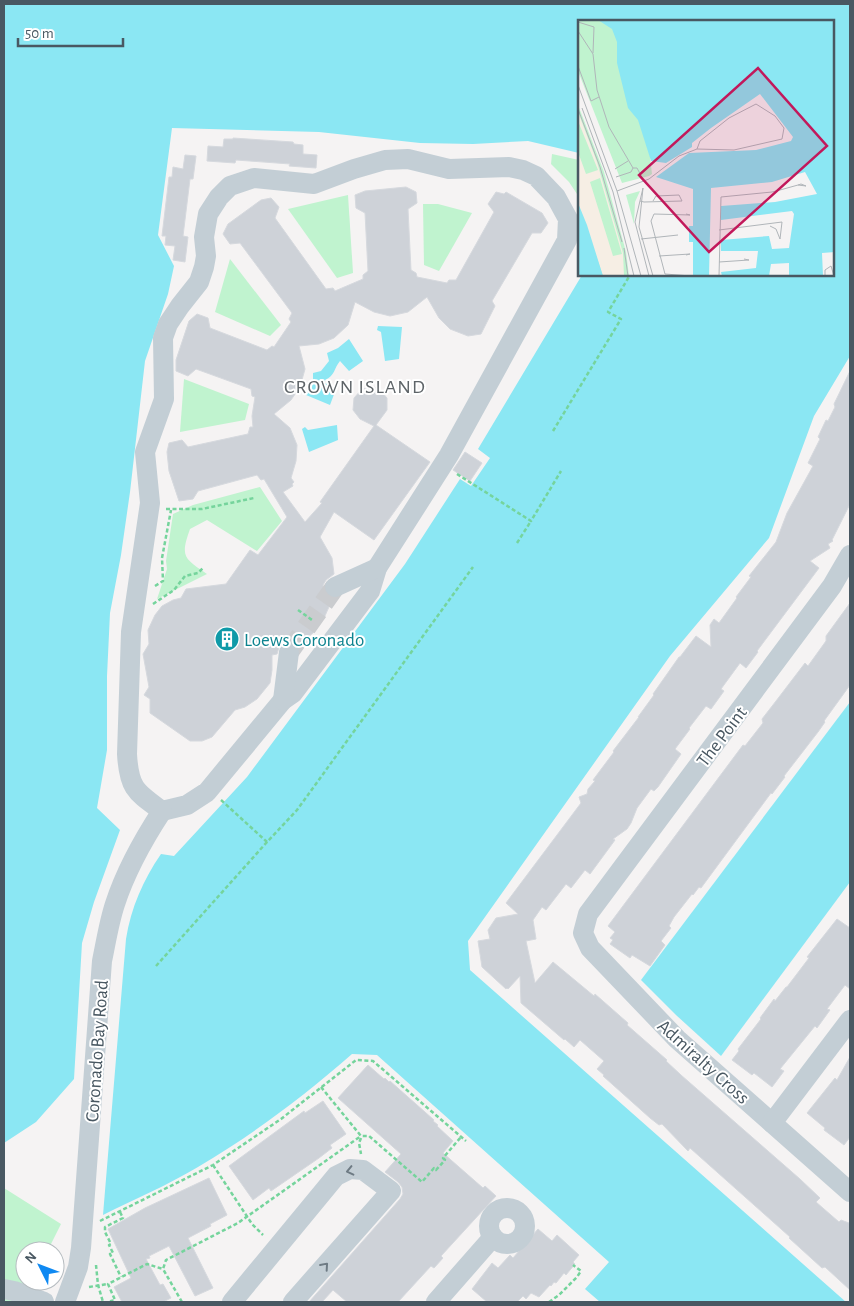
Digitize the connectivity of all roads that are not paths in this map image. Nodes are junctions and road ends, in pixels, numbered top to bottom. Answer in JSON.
{"nodes":[{"id":1,"x":850,"y":555,"type":"edge"},
{"id":2,"x":377,"y":568,"type":"junction"},
{"id":3,"x":335,"y":587,"type":"tunnel mouth"},
{"id":4,"x":289,"y":652,"type":"tunnel mouth"},
{"id":5,"x":283,"y":700,"type":"junction"},
{"id":6,"x":162,"y":811,"type":"junction"},
{"id":7,"x":588,"y":914,"type":"joint"},
{"id":8,"x":850,"y":1020,"type":"edge"},
{"id":9,"x":772,"y":1123,"type":"junction"},
{"id":10,"x":850,"y":1192,"type":"edge"},
{"id":11,"x":524,"y":1211,"type":"dead end"},
{"id":12,"x":4,"y":1289,"type":"edge"},
{"id":13,"x":44,"y":1302,"type":"edge"},
{"id":14,"x":65,"y":1302,"type":"edge"},
{"id":15,"x":232,"y":1302,"type":"edge"},
{"id":16,"x":293,"y":1302,"type":"edge"},
{"id":17,"x":436,"y":1302,"type":"edge"}],
"edges":[{"from":1,"to":7,"type":"street","name":"The Point"},
{"from":2,"to":3,"type":"street"},
{"from":2,"to":5,"type":"street"},
{"from":2,"to":6,"type":"street"},
{"from":4,"to":5,"type":"street"},
{"from":5,"to":6,"type":"street"},
{"from":6,"to":14,"type":"street","name":"Coronado Bay Road"},
{"from":7,"to":9,"type":"street","name":"Admiralty Cross"},
{"from":8,"to":9,"type":"street"},
{"from":9,"to":10,"type":"street","name":"Admiralty Cross"},
{"from":11,"to":17,"type":"street"},
{"from":12,"to":13,"type":"street"},
{"from":16,"to":15,"type":"street","one_way":true}]}
